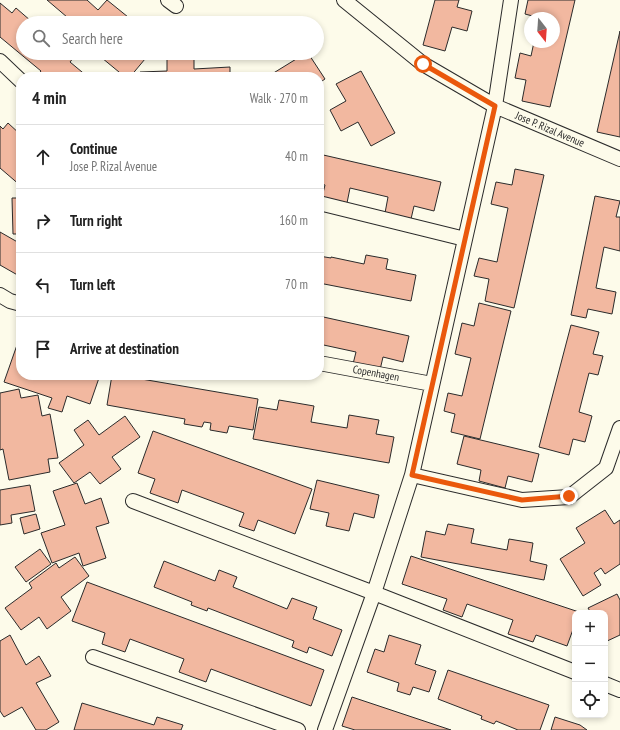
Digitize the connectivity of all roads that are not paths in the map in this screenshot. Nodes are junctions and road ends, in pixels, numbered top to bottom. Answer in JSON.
{"nodes":[{"id":1,"x":344,"y":0,"type":"edge"},
{"id":2,"x":511,"y":0,"type":"edge"},
{"id":3,"x":0,"y":61,"type":"edge"},
{"id":4,"x":16,"y":76,"type":"edge"},
{"id":5,"x":495,"y":106,"type":"junction"},
{"id":6,"x":620,"y":159,"type":"edge"},
{"id":7,"x":324,"y":204,"type":"edge"},
{"id":8,"x":465,"y":239,"type":"junction"},
{"id":9,"x":0,"y":294,"type":"edge"},
{"id":10,"x":16,"y":302,"type":"edge"},
{"id":11,"x":324,"y":364,"type":"edge"},
{"id":12,"x":432,"y":384,"type":"junction"},
{"id":13,"x":620,"y":428,"type":"edge"},
{"id":14,"x":412,"y":475,"type":"junction"},
{"id":15,"x":133,"y":501,"type":"dead end"},
{"id":16,"x":374,"y":593,"type":"junction"},
{"id":17,"x":93,"y":657,"type":"dead end"},
{"id":18,"x":572,"y":671,"type":"edge"},
{"id":19,"x":608,"y":685,"type":"edge"},
{"id":20,"x":620,"y":690,"type":"edge"},
{"id":21,"x":298,"y":730,"type":"edge"},
{"id":22,"x":325,"y":730,"type":"edge"}],
"edges":[{"from":1,"to":5,"type":"street","name":"Jose P. Rizal Avenue"},
{"from":2,"to":5,"type":"street"},
{"from":3,"to":4,"type":"street"},
{"from":5,"to":6,"type":"street","name":"Jose P. Rizal Avenue"},
{"from":5,"to":8,"type":"street"},
{"from":7,"to":8,"type":"street"},
{"from":8,"to":12,"type":"street"},
{"from":9,"to":10,"type":"street"},
{"from":11,"to":12,"type":"street","name":"Copenhagen"},
{"from":12,"to":14,"type":"street"},
{"from":13,"to":14,"type":"street"},
{"from":14,"to":16,"type":"street"},
{"from":15,"to":16,"type":"street"},
{"from":16,"to":18,"type":"street"},
{"from":16,"to":22,"type":"street"},
{"from":17,"to":21,"type":"street"},
{"from":19,"to":20,"type":"street"}]}
